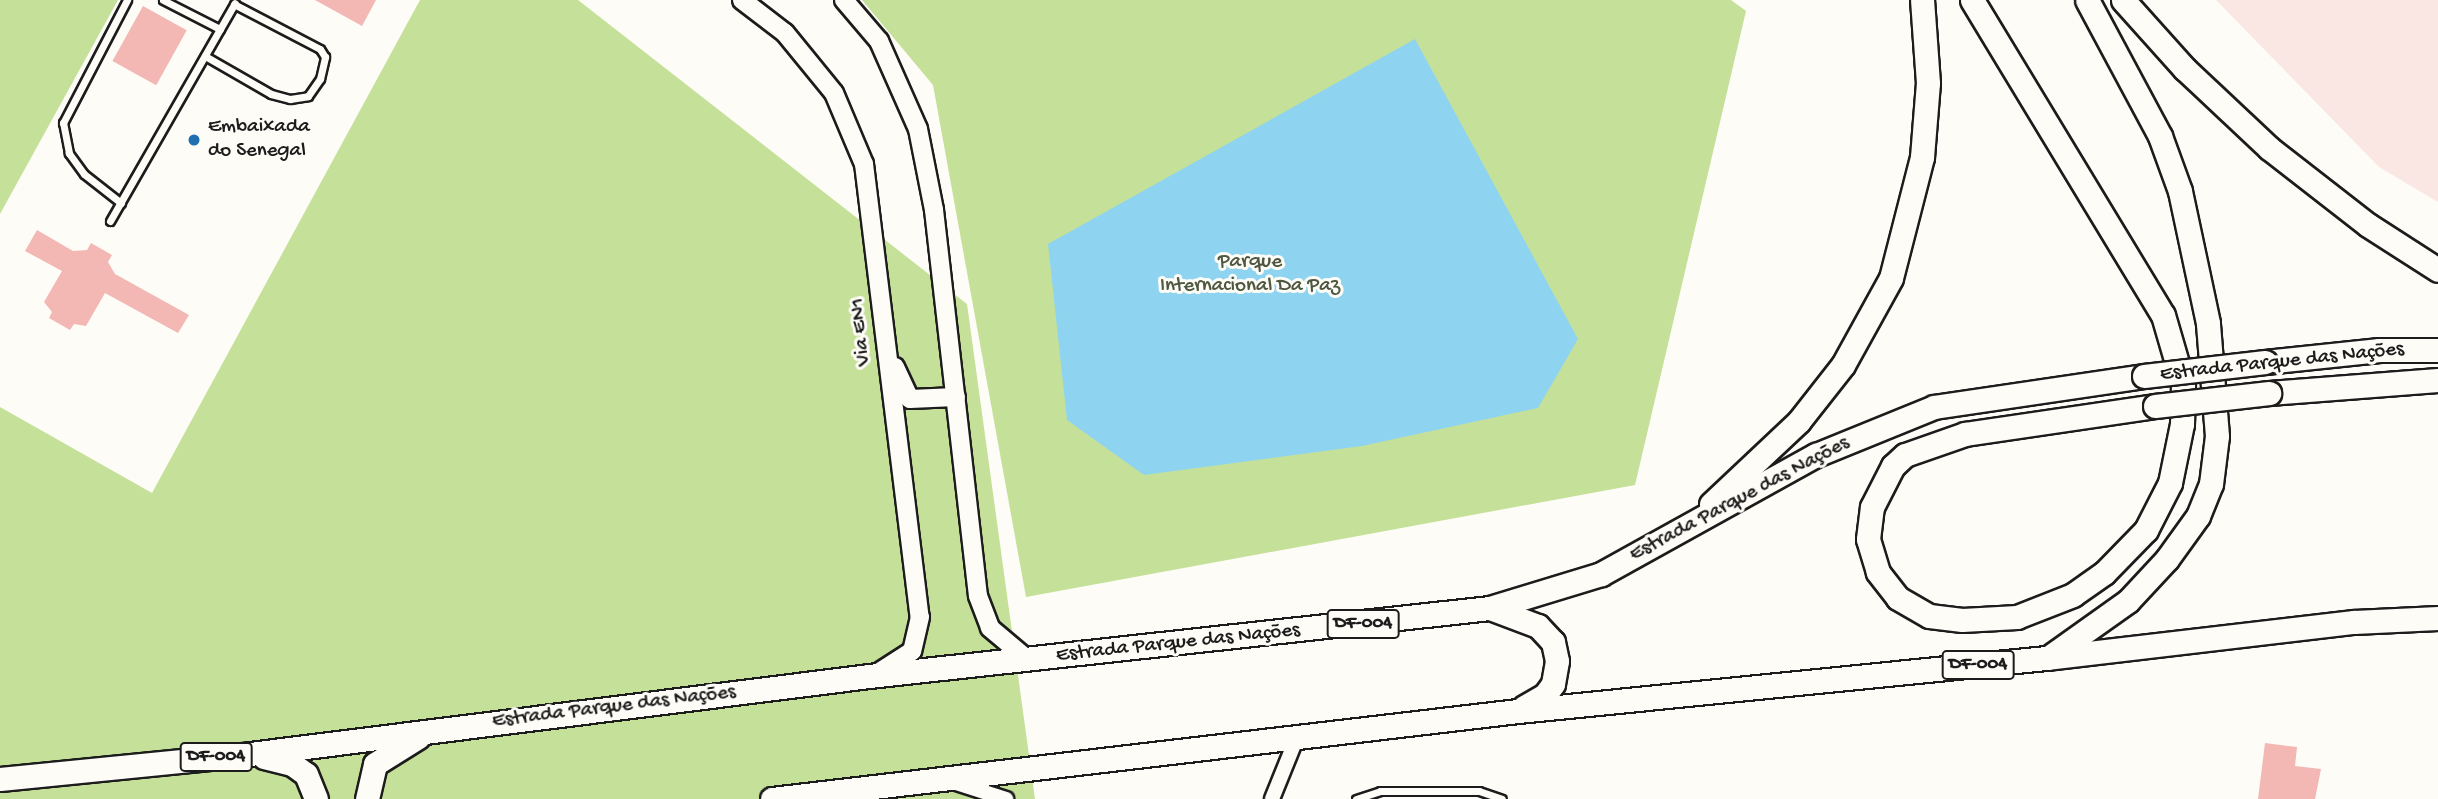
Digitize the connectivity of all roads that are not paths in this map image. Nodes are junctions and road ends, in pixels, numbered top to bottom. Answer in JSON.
{"nodes":[{"id":1,"x":127,"y":0,"type":"edge"},
{"id":2,"x":163,"y":0,"type":"edge"},
{"id":3,"x":742,"y":0,"type":"edge"},
{"id":4,"x":844,"y":0,"type":"edge"},
{"id":5,"x":1922,"y":0,"type":"edge"},
{"id":6,"x":1972,"y":0,"type":"edge"},
{"id":7,"x":2087,"y":0,"type":"edge"},
{"id":8,"x":2123,"y":0,"type":"edge"},
{"id":9,"x":235,"y":2,"type":"edge"},
{"id":10,"x":220,"y":29,"type":"junction"},
{"id":11,"x":205,"y":56,"type":"junction"},
{"id":12,"x":121,"y":203,"type":"junction"},
{"id":13,"x":110,"y":221,"type":"dead end"},
{"id":14,"x":2438,"y":270,"type":"edge"},
{"id":15,"x":885,"y":341,"type":"junction"},
{"id":16,"x":2438,"y":350,"type":"edge"},
{"id":17,"x":2438,"y":380,"type":"edge"},
{"id":18,"x":956,"y":397,"type":"junction"},
{"id":19,"x":1683,"y":530,"type":"junction"},
{"id":20,"x":1490,"y":608,"type":"junction"},
{"id":21,"x":2438,"y":618,"type":"edge"},
{"id":22,"x":1027,"y":659,"type":"junction"},
{"id":23,"x":2046,"y":659,"type":"junction"},
{"id":24,"x":869,"y":676,"type":"junction"},
{"id":25,"x":1518,"y":711,"type":"junction"},
{"id":26,"x":430,"y":731,"type":"junction"},
{"id":27,"x":1297,"y":737,"type":"junction"},
{"id":28,"x":250,"y":754,"type":"junction"},
{"id":29,"x":0,"y":779,"type":"edge"},
{"id":30,"x":945,"y":779,"type":"junction"},
{"id":31,"x":316,"y":799,"type":"edge"},
{"id":32,"x":367,"y":799,"type":"edge"},
{"id":33,"x":772,"y":799,"type":"edge"},
{"id":34,"x":1006,"y":799,"type":"edge"},
{"id":35,"x":1272,"y":799,"type":"edge"},
{"id":36,"x":1356,"y":799,"type":"edge"},
{"id":37,"x":1502,"y":799,"type":"edge"}],
"edges":[{"from":1,"to":12,"type":"lane"},
{"from":2,"to":10,"type":"lane"},
{"from":3,"to":15,"type":"street","name":"Via EN1"},
{"from":4,"to":18,"type":"street"},
{"from":5,"to":19,"type":"highway"},
{"from":6,"to":17,"type":"highway","bridge":true},
{"from":7,"to":23,"type":"highway"},
{"from":8,"to":14,"type":"highway"},
{"from":9,"to":10,"type":"lane"},
{"from":9,"to":11,"type":"lane"},
{"from":10,"to":11,"type":"lane"},
{"from":11,"to":12,"type":"lane"},
{"from":12,"to":13,"type":"lane"},
{"from":15,"to":18,"type":"street"},
{"from":15,"to":24,"type":"street","name":"Via EN1"},
{"from":16,"to":19,"type":"highway","name":"Estrada Parque das Nações","number":"DF-004","bridge":true},
{"from":18,"to":22,"type":"street"},
{"from":19,"to":20,"type":"highway","name":"Estrada Parque das Nações","number":"DF-004"},
{"from":20,"to":22,"type":"highway","name":"Estrada Parque das Nações","number":"DF-004"},
{"from":20,"to":25,"type":"highway"},
{"from":21,"to":23,"type":"highway","number":"DF-004"},
{"from":22,"to":24,"type":"highway","name":"Estrada Parque das Nações","number":"DF-004"},
{"from":23,"to":25,"type":"highway","number":"DF-004"},
{"from":24,"to":26,"type":"highway","name":"Estrada Parque das Nações","number":"DF-004"},
{"from":25,"to":27,"type":"highway","number":"DF-004"},
{"from":26,"to":28,"type":"highway","name":"Estrada Parque das Nações","number":"DF-004"},
{"from":26,"to":32,"type":"highway"},
{"from":27,"to":30,"type":"highway","number":"DF-004"},
{"from":27,"to":35,"type":"street"},
{"from":28,"to":29,"type":"highway","name":"Estrada Parque das Nações","number":"DF-004"},
{"from":28,"to":31,"type":"highway"},
{"from":30,"to":33,"type":"highway","number":"DF-004"},
{"from":30,"to":34,"type":"street"},
{"from":36,"to":37,"type":"lane"}]}
